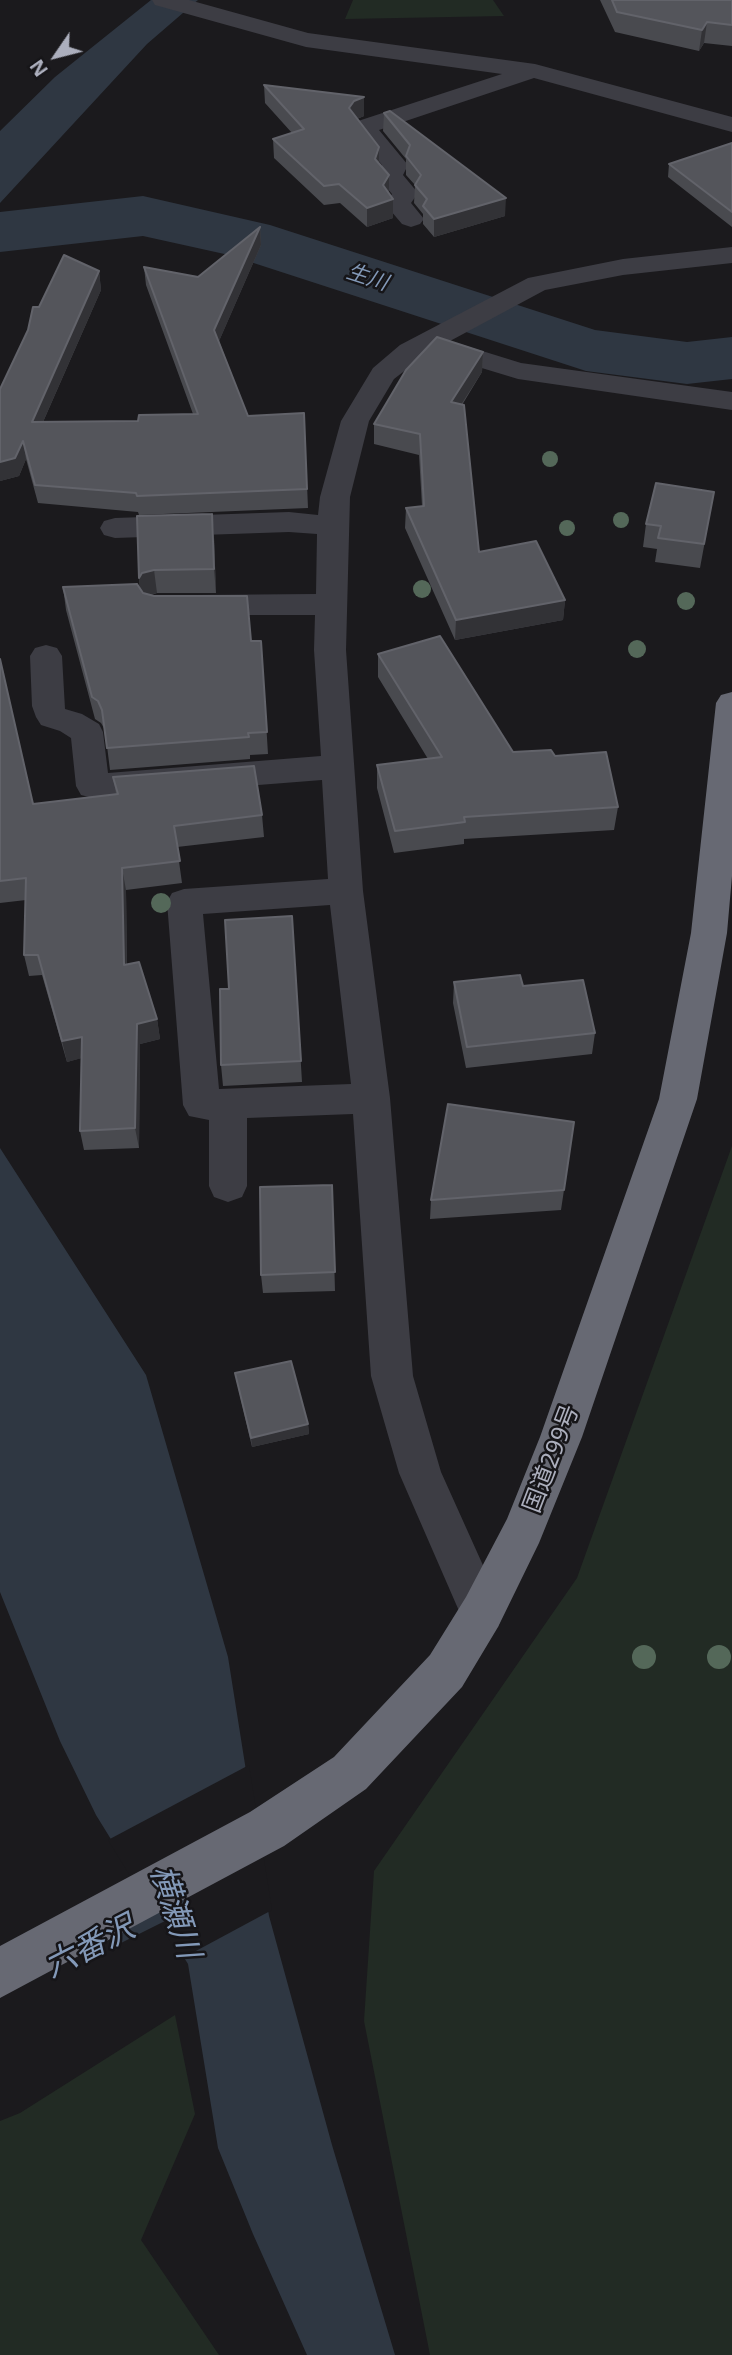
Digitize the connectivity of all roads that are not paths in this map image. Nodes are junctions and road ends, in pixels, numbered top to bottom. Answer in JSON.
{"nodes":[{"id":1,"x":163,"y":0,"type":"edge"},
{"id":2,"x":535,"y":71,"type":"junction"},
{"id":3,"x":732,"y":125,"type":"edge"},
{"id":4,"x":411,"y":219,"type":"dead end"},
{"id":5,"x":732,"y":255,"type":"edge"},
{"id":6,"x":441,"y":335,"type":"junction"},
{"id":7,"x":732,"y":401,"type":"edge"},
{"id":8,"x":332,"y":526,"type":"junction"},
{"id":9,"x":115,"y":528,"type":"dead end"},
{"id":10,"x":330,"y":604,"type":"junction"},
{"id":11,"x":171,"y":606,"type":"edge"},
{"id":12,"x":46,"y":656,"type":"dead end"},
{"id":13,"x":732,"y":703,"type":"edge"},
{"id":14,"x":338,"y":767,"type":"junction"},
{"id":15,"x":346,"y":891,"type":"junction"},
{"id":16,"x":370,"y":1098,"type":"junction"},
{"id":17,"x":228,"y":1105,"type":"junction"},
{"id":18,"x":228,"y":1186,"type":"dead end"},
{"id":19,"x":482,"y":1612,"type":"junction"},
{"id":20,"x":0,"y":1973,"type":"edge"}],
"edges":[{"from":1,"to":2,"type":"street"},
{"from":2,"to":3,"type":"street"},
{"from":2,"to":4,"type":"street"},
{"from":5,"to":6,"type":"street"},
{"from":6,"to":7,"type":"street"},
{"from":6,"to":8,"type":"street"},
{"from":8,"to":9,"type":"street"},
{"from":8,"to":10,"type":"street"},
{"from":10,"to":11,"type":"street"},
{"from":10,"to":14,"type":"street"},
{"from":12,"to":14,"type":"street"},
{"from":13,"to":19,"type":"highway","name":"国道299号"},
{"from":14,"to":15,"type":"street"},
{"from":15,"to":16,"type":"street"},
{"from":15,"to":17,"type":"street"},
{"from":16,"to":17,"type":"street"},
{"from":16,"to":19,"type":"street"},
{"from":17,"to":18,"type":"street"},
{"from":19,"to":20,"type":"highway","name":"国道299号"}]}
